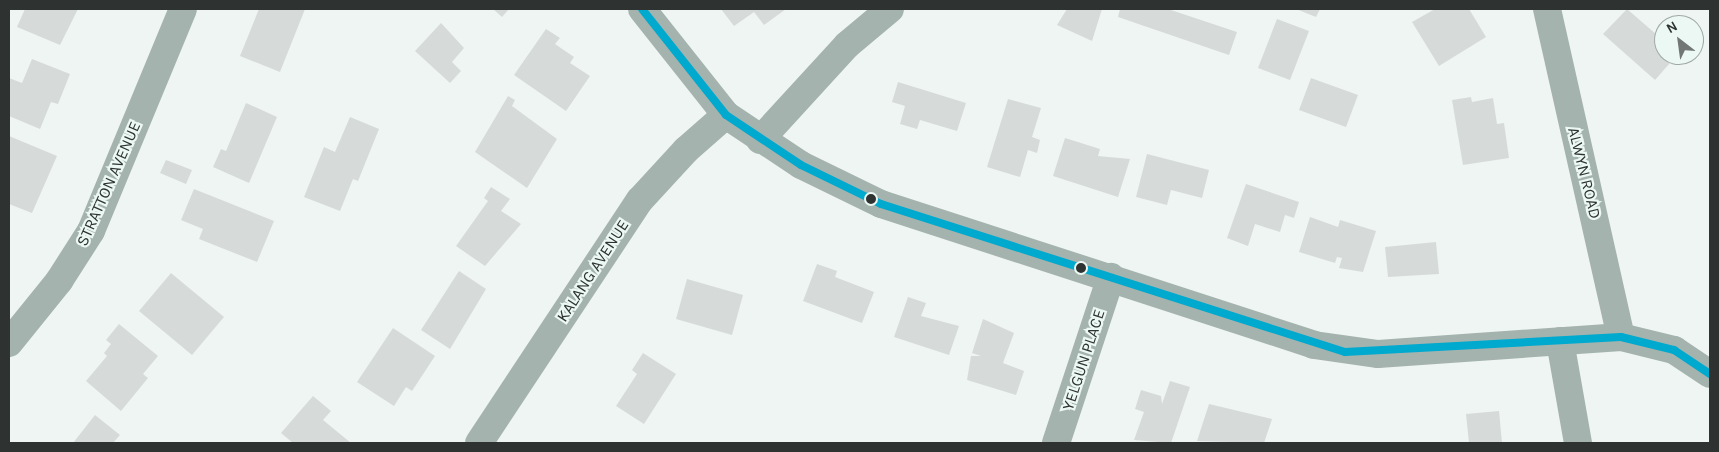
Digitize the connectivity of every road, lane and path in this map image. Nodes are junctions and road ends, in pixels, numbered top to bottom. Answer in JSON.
{"nodes":[{"id":1,"x":183,"y":9,"type":"edge"},
{"id":2,"x":642,"y":9,"type":"edge"},
{"id":3,"x":890,"y":9,"type":"edge"},
{"id":4,"x":1548,"y":9,"type":"edge"},
{"id":5,"x":726,"y":115,"type":"junction"},
{"id":6,"x":760,"y":140,"type":"junction"},
{"id":7,"x":1111,"y":277,"type":"junction"},
{"id":8,"x":1621,"y":336,"type":"junction"},
{"id":9,"x":1560,"y":341,"type":"junction"},
{"id":10,"x":9,"y":343,"type":"edge"},
{"id":11,"x":1710,"y":374,"type":"edge"},
{"id":12,"x":479,"y":443,"type":"edge"},
{"id":13,"x":1056,"y":443,"type":"edge"},
{"id":14,"x":1578,"y":443,"type":"edge"}],
"edges":[{"from":1,"to":10,"type":"street","name":"STRATTON AVENUE"},
{"from":2,"to":5,"type":"street"},
{"from":3,"to":6,"type":"street"},
{"from":4,"to":8,"type":"street","name":"ALWYN ROAD"},
{"from":5,"to":6,"type":"street"},
{"from":5,"to":12,"type":"street","name":"KALANG AVENUE"},
{"from":6,"to":7,"type":"street"},
{"from":7,"to":9,"type":"street"},
{"from":7,"to":13,"type":"street","name":"YELGUN PLACE"},
{"from":8,"to":9,"type":"street"},
{"from":8,"to":11,"type":"street"},
{"from":9,"to":14,"type":"street"}]}
